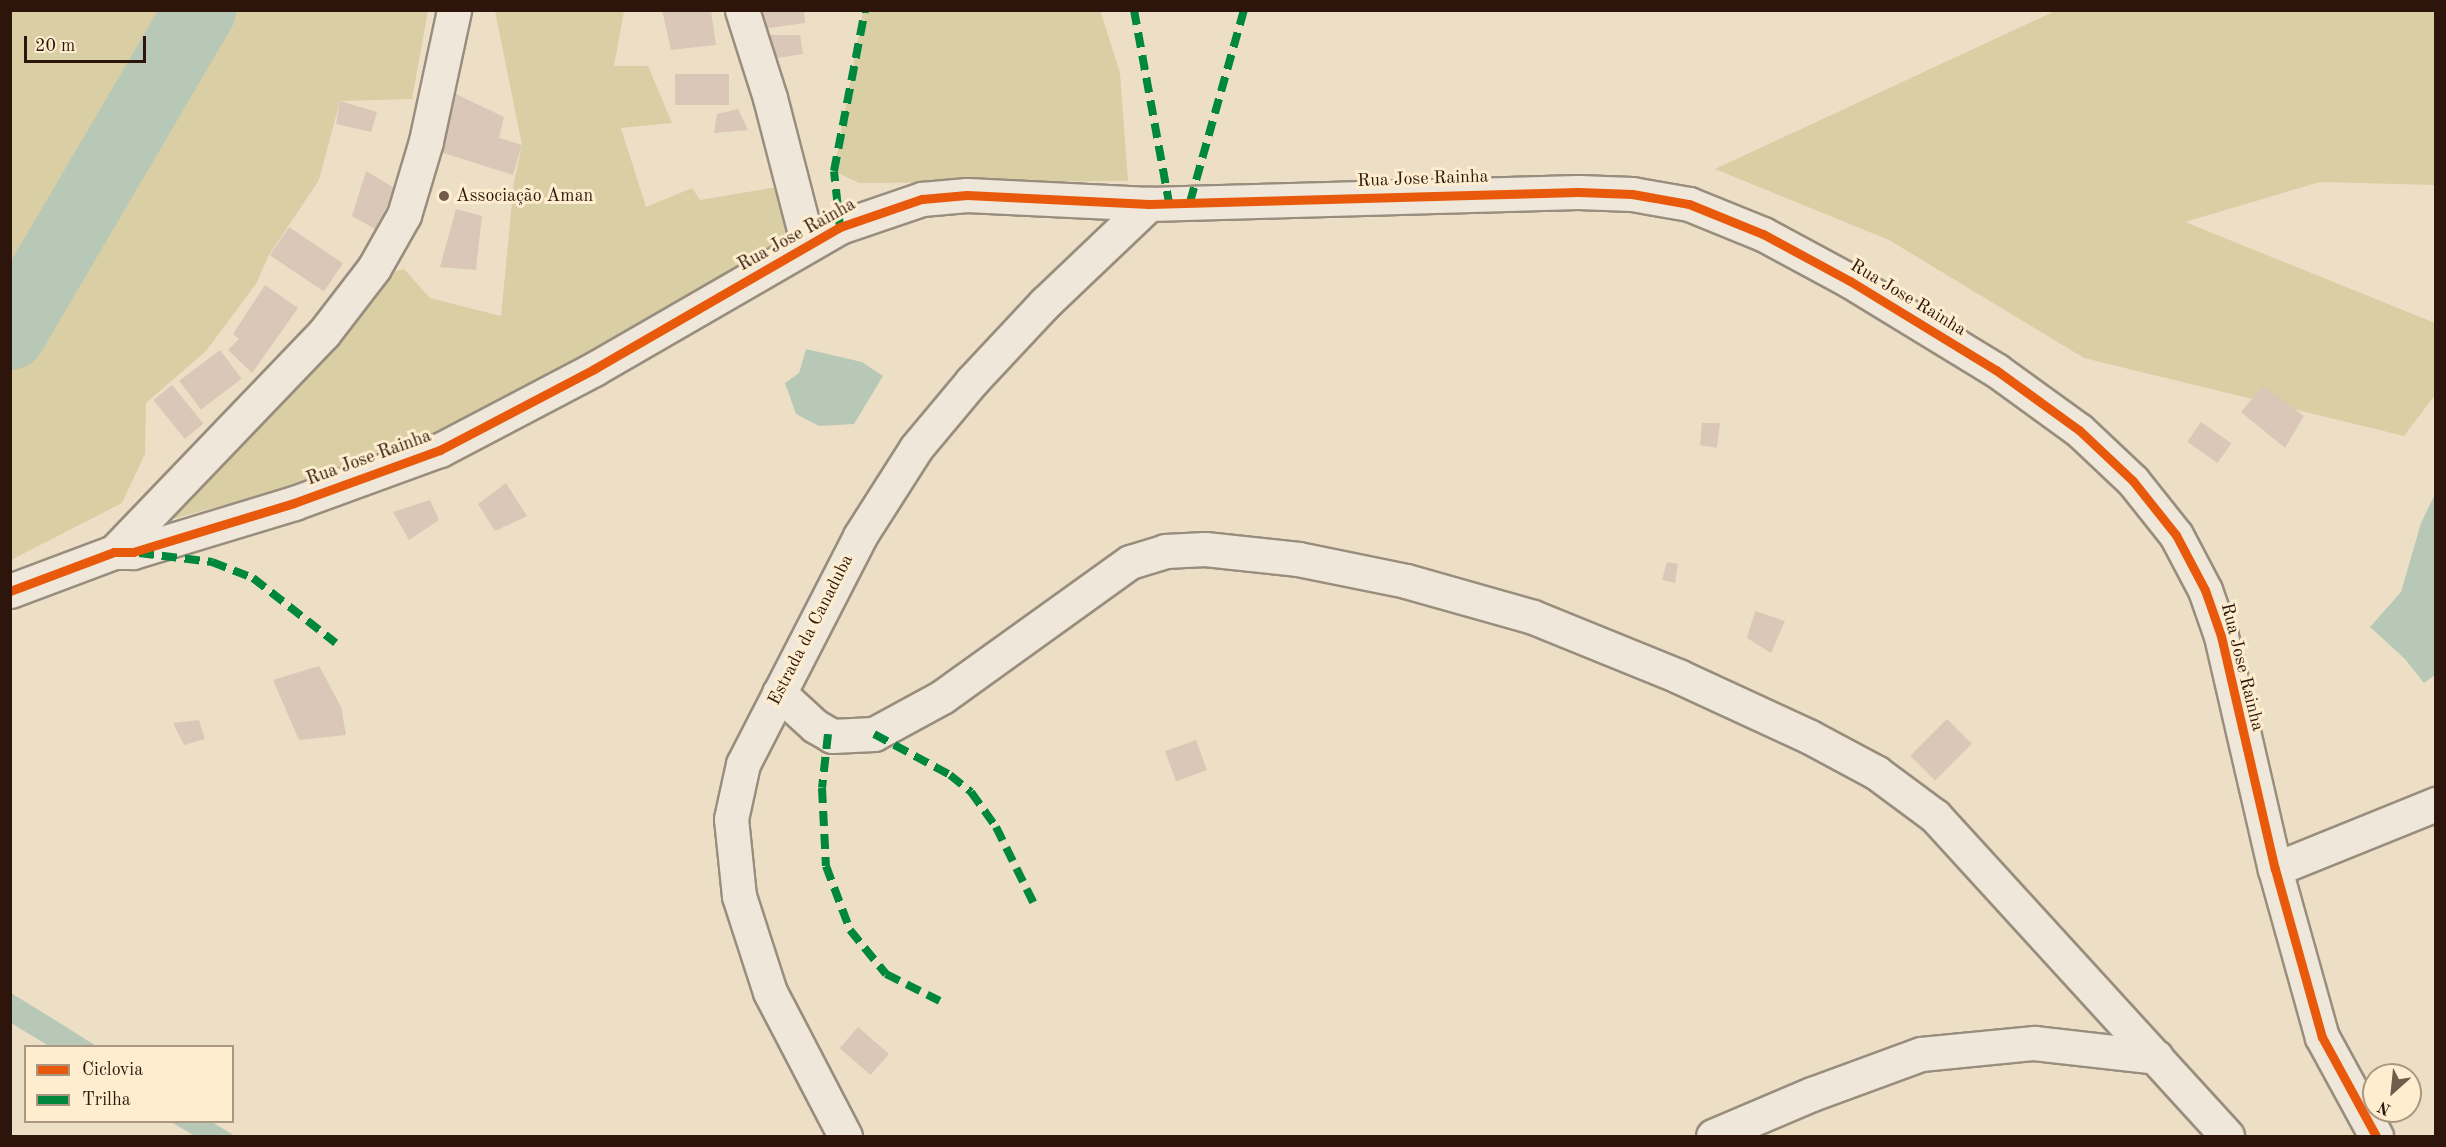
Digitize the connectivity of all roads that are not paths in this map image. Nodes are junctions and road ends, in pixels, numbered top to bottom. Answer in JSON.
{"nodes":[{"id":1,"x":454,"y":10,"type":"edge"},
{"id":2,"x":742,"y":10,"type":"edge"},
{"id":3,"x":1149,"y":204,"type":"junction"},
{"id":4,"x":808,"y":245,"type":"junction"},
{"id":5,"x":114,"y":552,"type":"junction"},
{"id":6,"x":10,"y":591,"type":"edge"},
{"id":7,"x":779,"y":693,"type":"junction"},
{"id":8,"x":2436,"y":804,"type":"edge"},
{"id":9,"x":2275,"y":869,"type":"junction"},
{"id":10,"x":2156,"y":1057,"type":"junction"},
{"id":11,"x":845,"y":1137,"type":"edge"},
{"id":12,"x":1713,"y":1137,"type":"edge"},
{"id":13,"x":2228,"y":1137,"type":"edge"},
{"id":14,"x":2376,"y":1137,"type":"edge"}],
"edges":[{"from":1,"to":5,"type":"street"},
{"from":2,"to":4,"type":"street"},
{"from":3,"to":4,"type":"street","name":"Rua Jose Rainha"},
{"from":3,"to":7,"type":"street","name":"Estrada da Canaduba"},
{"from":3,"to":9,"type":"street","name":"Rua Jose Rainha"},
{"from":4,"to":5,"type":"street","name":"Rua Jose Rainha"},
{"from":5,"to":6,"type":"street","name":"Rua Jose Rainha"},
{"from":7,"to":10,"type":"street"},
{"from":7,"to":11,"type":"street","name":"Estrada da Canaduba"},
{"from":8,"to":9,"type":"street"},
{"from":9,"to":14,"type":"street","name":"Rua Jose Rainha"},
{"from":10,"to":12,"type":"street"},
{"from":10,"to":13,"type":"street"}]}
